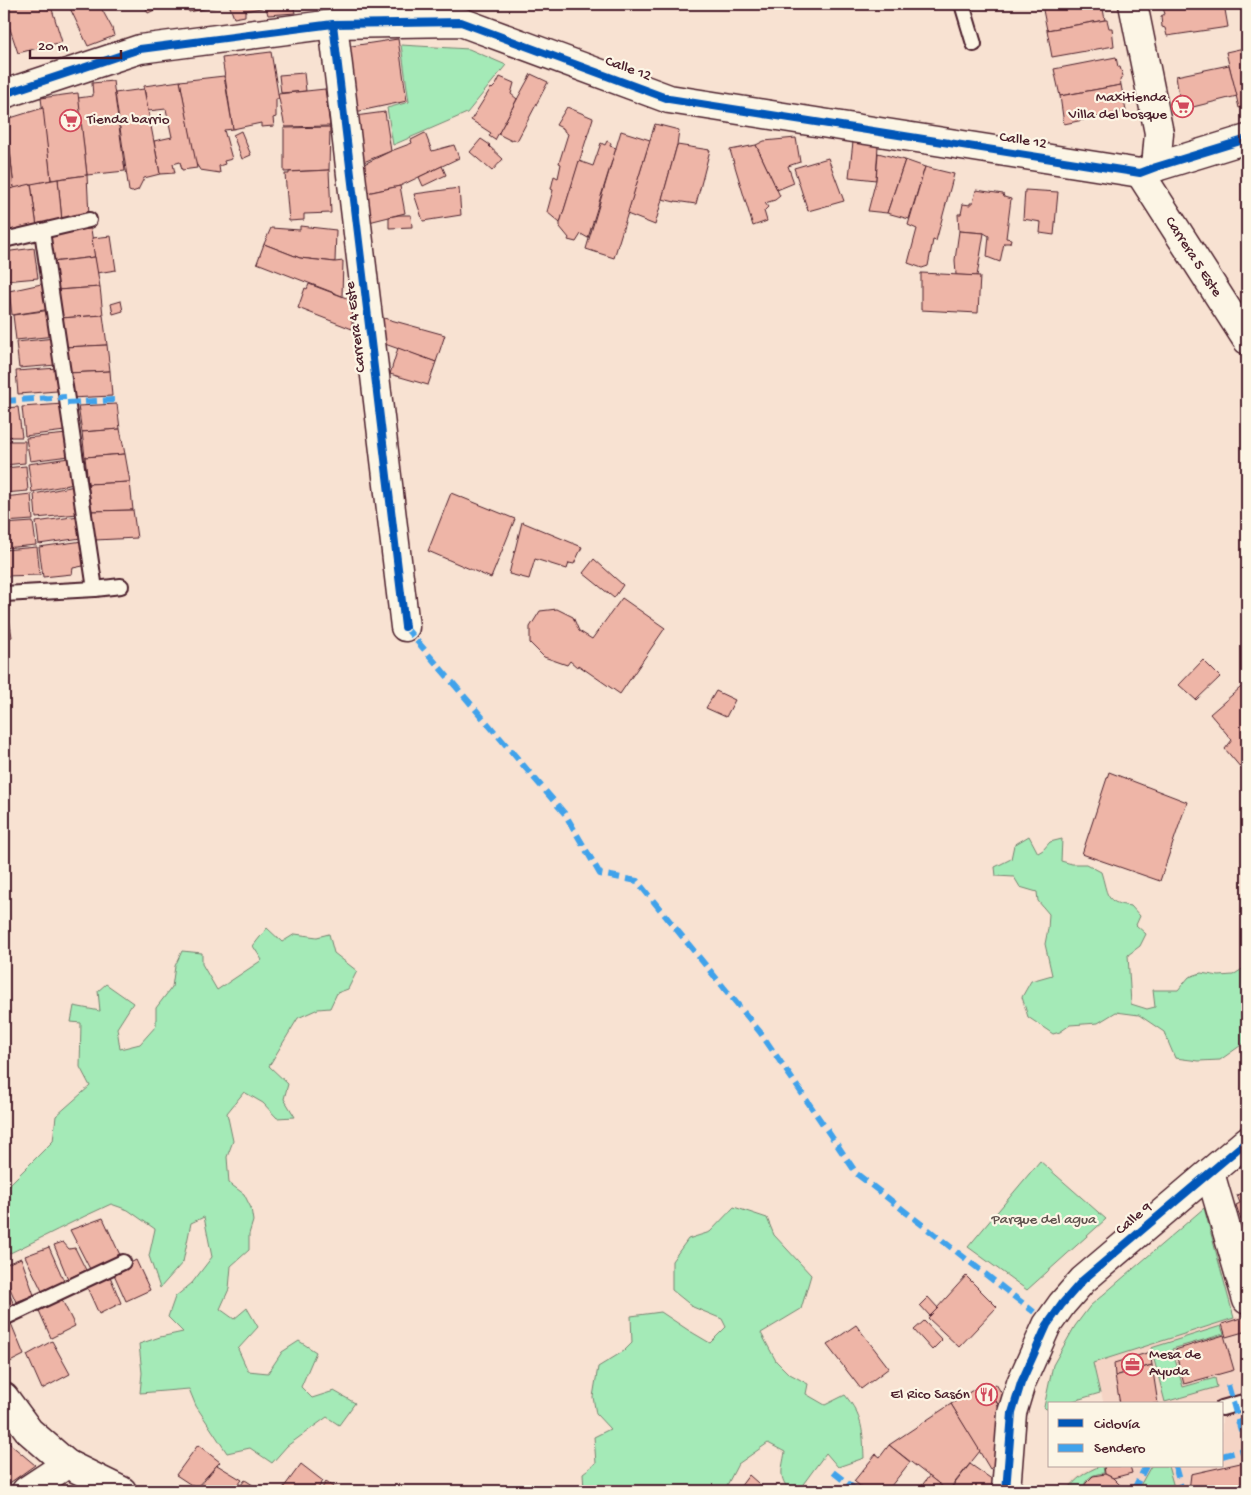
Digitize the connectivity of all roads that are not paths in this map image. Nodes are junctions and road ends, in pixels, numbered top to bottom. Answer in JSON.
{"nodes":[{"id":1,"x":962,"y":4,"type":"edge"},
{"id":2,"x":1133,"y":4,"type":"edge"},
{"id":3,"x":315,"y":18,"type":"edge"},
{"id":4,"x":974,"y":44,"type":"dead end"},
{"id":5,"x":4,"y":94,"type":"edge"},
{"id":6,"x":1247,"y":139,"type":"edge"},
{"id":7,"x":1148,"y":170,"type":"junction"},
{"id":8,"x":88,"y":220,"type":"dead end"},
{"id":9,"x":42,"y":232,"type":"junction"},
{"id":10,"x":4,"y":240,"type":"edge"},
{"id":11,"x":1247,"y":340,"type":"edge"},
{"id":12,"x":121,"y":586,"type":"dead end"},
{"id":13,"x":95,"y":589,"type":"junction"},
{"id":14,"x":4,"y":594,"type":"edge"},
{"id":15,"x":405,"y":627,"type":"dead end"},
{"id":16,"x":1247,"y":1141,"type":"edge"},
{"id":17,"x":1210,"y":1173,"type":"junction"},
{"id":18,"x":123,"y":1262,"type":"dead end"},
{"id":19,"x":1247,"y":1300,"type":"edge"},
{"id":20,"x":4,"y":1318,"type":"edge"},
{"id":21,"x":4,"y":1397,"type":"edge"},
{"id":22,"x":1247,"y":1401,"type":"edge"},
{"id":23,"x":1224,"y":1407,"type":"edge"},
{"id":24,"x":67,"y":1464,"type":"junction"},
{"id":25,"x":26,"y":1491,"type":"edge"},
{"id":26,"x":122,"y":1491,"type":"edge"},
{"id":27,"x":1006,"y":1491,"type":"edge"}],
"edges":[{"from":1,"to":4,"type":"lane"},
{"from":2,"to":7,"type":"street"},
{"from":3,"to":5,"type":"street","name":"Calle 12"},
{"from":3,"to":7,"type":"street","name":"Calle 12"},
{"from":3,"to":15,"type":"street","name":"Carrera 4 Este"},
{"from":6,"to":7,"type":"street","name":"Calle 12"},
{"from":7,"to":11,"type":"street","name":"Carrera 5 Este"},
{"from":8,"to":9,"type":"lane"},
{"from":9,"to":10,"type":"lane"},
{"from":9,"to":13,"type":"lane"},
{"from":12,"to":13,"type":"lane"},
{"from":13,"to":14,"type":"lane"},
{"from":16,"to":17,"type":"street","name":"Calle 9"},
{"from":17,"to":19,"type":"street"},
{"from":17,"to":27,"type":"street","name":"Calle 9"},
{"from":18,"to":20,"type":"lane"},
{"from":21,"to":24,"type":"street"},
{"from":22,"to":23,"type":"lane"},
{"from":24,"to":25,"type":"street"},
{"from":24,"to":26,"type":"street"}]}
